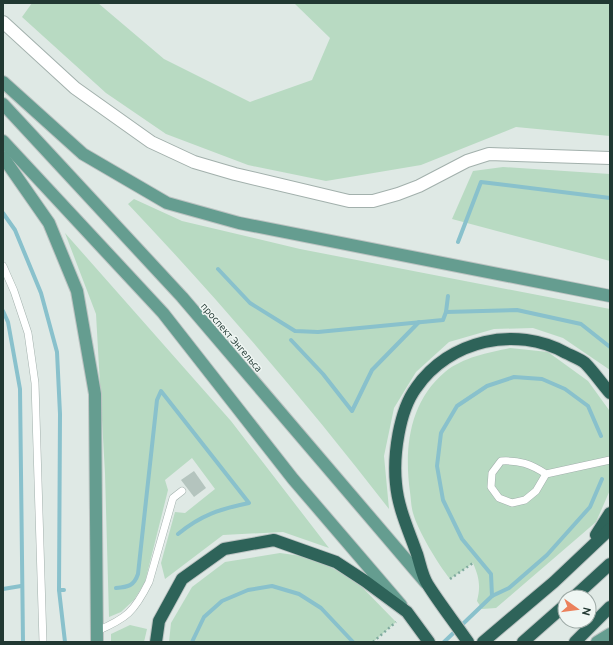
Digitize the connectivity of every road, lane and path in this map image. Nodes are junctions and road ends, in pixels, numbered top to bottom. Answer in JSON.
{"nodes":[{"id":1,"x":3,"y":22,"type":"edge"},
{"id":2,"x":3,"y":82,"type":"edge"},
{"id":3,"x":3,"y":104,"type":"edge"},
{"id":4,"x":3,"y":141,"type":"edge"},
{"id":5,"x":3,"y":157,"type":"edge"},
{"id":6,"x":610,"y":158,"type":"edge"},
{"id":7,"x":3,"y":266,"type":"edge"},
{"id":8,"x":610,"y":296,"type":"edge"},
{"id":9,"x":610,"y":393,"type":"edge"},
{"id":10,"x":610,"y":460,"type":"edge"},
{"id":11,"x":546,"y":474,"type":"junction"},
{"id":12,"x":182,"y":491,"type":"dead end"},
{"id":13,"x":610,"y":512,"type":"edge"},
{"id":14,"x":610,"y":529,"type":"edge"},
{"id":15,"x":473,"y":563,"type":"dead end"},
{"id":16,"x":610,"y":564,"type":"edge"},
{"id":17,"x":450,"y":579,"type":"dead end"},
{"id":18,"x":554,"y":582,"type":"junction"},
{"id":19,"x":430,"y":588,"type":"junction"},
{"id":20,"x":583,"y":589,"type":"edge"},
{"id":21,"x":610,"y":607,"type":"edge"},
{"id":22,"x":407,"y":612,"type":"junction"},
{"id":23,"x":557,"y":612,"type":"edge"},
{"id":24,"x":396,"y":622,"type":"dead end"},
{"id":25,"x":610,"y":634,"type":"edge"},
{"id":26,"x":97,"y":636,"type":"edge"},
{"id":27,"x":42,"y":642,"type":"edge"},
{"id":28,"x":156,"y":642,"type":"edge"},
{"id":29,"x":373,"y":642,"type":"edge"},
{"id":30,"x":429,"y":642,"type":"edge"},
{"id":31,"x":468,"y":642,"type":"edge"},
{"id":32,"x":483,"y":642,"type":"edge"},
{"id":33,"x":523,"y":642,"type":"edge"},
{"id":34,"x":575,"y":642,"type":"edge"},
{"id":35,"x":598,"y":642,"type":"edge"}],
"edges":[{"from":1,"to":6,"type":"street"},
{"from":2,"to":8,"type":"main road"},
{"from":3,"to":19,"type":"main road","name":"проспект Энгельса"},
{"from":4,"to":22,"type":"main road"},
{"from":5,"to":26,"type":"main road"},
{"from":7,"to":27,"type":"lane"},
{"from":9,"to":19,"type":"highway"},
{"from":10,"to":11,"type":"lane"},
{"from":11,"to":11,"type":"lane"},
{"from":12,"to":26,"type":"lane"},
{"from":13,"to":18,"type":"highway"},
{"from":14,"to":18,"type":"highway"},
{"from":15,"to":17,"type":"path"},
{"from":16,"to":20,"type":"highway"},
{"from":18,"to":32,"type":"highway"},
{"from":19,"to":31,"type":"highway"},
{"from":21,"to":34,"type":"highway"},
{"from":22,"to":28,"type":"highway"},
{"from":22,"to":30,"type":"highway"},
{"from":23,"to":33,"type":"highway"},
{"from":24,"to":29,"type":"path"},
{"from":25,"to":35,"type":"main road"}]}
